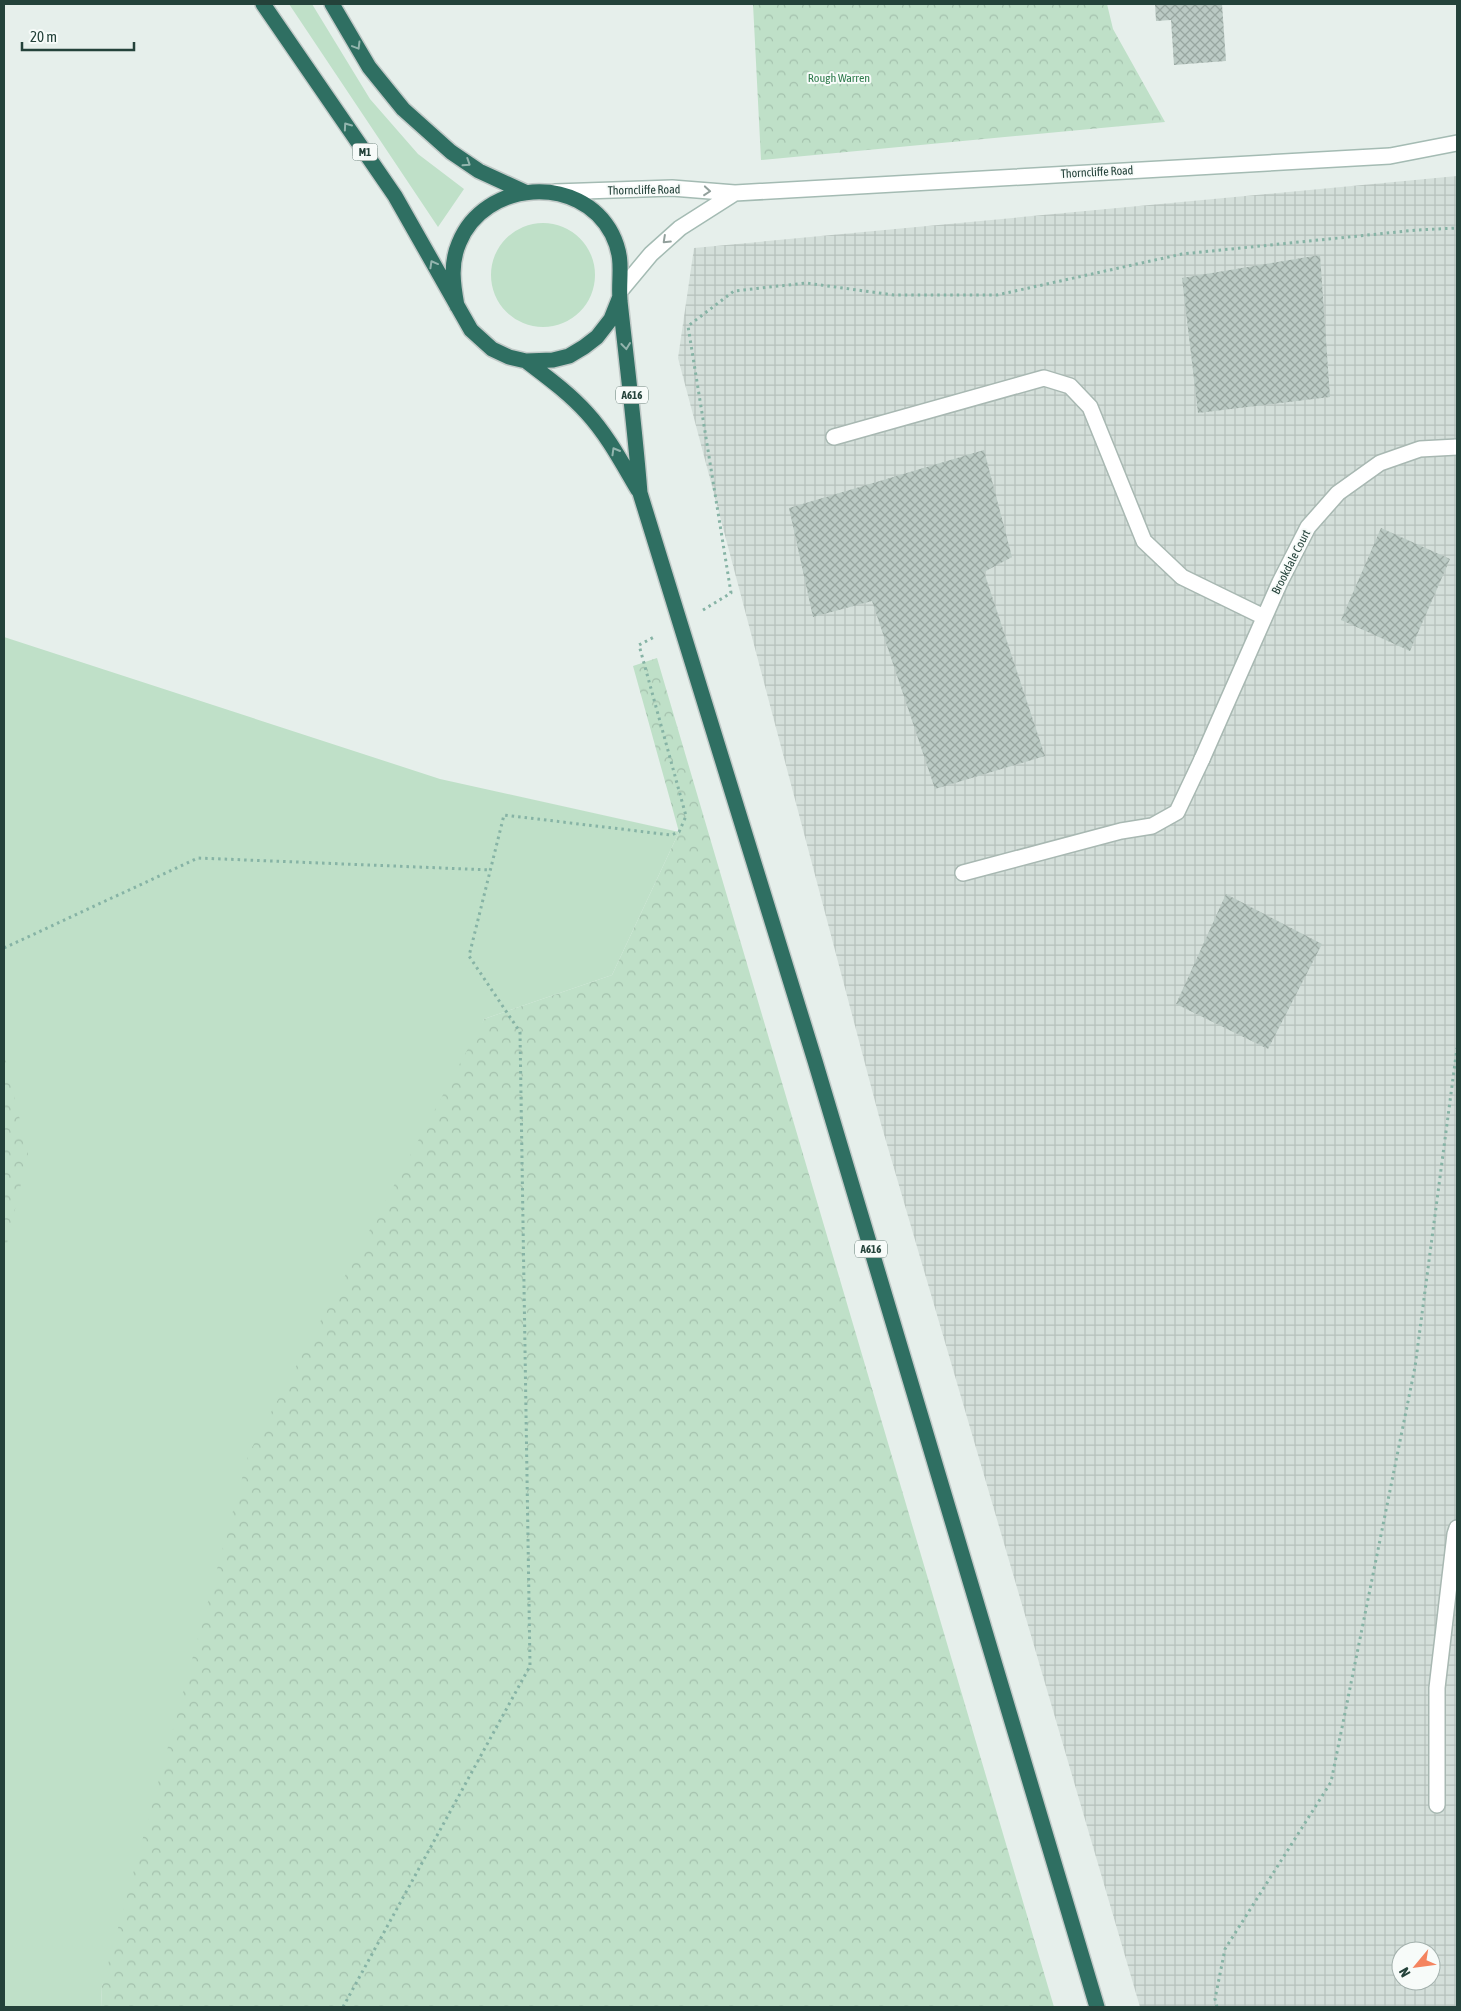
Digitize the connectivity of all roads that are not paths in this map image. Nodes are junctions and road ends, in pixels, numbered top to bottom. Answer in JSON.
{"nodes":[{"id":1,"x":263,"y":4,"type":"edge"},
{"id":2,"x":332,"y":4,"type":"edge"},
{"id":3,"x":1457,"y":143,"type":"edge"},
{"id":4,"x":526,"y":192,"type":"junction"},
{"id":5,"x":554,"y":192,"type":"junction"},
{"id":6,"x":735,"y":193,"type":"junction"},
{"id":7,"x":620,"y":294,"type":"junction"},
{"id":8,"x":457,"y":306,"type":"junction"},
{"id":9,"x":526,"y":361,"type":"junction"},
{"id":10,"x":834,"y":437,"type":"dead end"},
{"id":11,"x":1457,"y":447,"type":"edge"},
{"id":12,"x":640,"y":493,"type":"junction"},
{"id":13,"x":1264,"y":617,"type":"junction"},
{"id":14,"x":963,"y":872,"type":"dead end"},
{"id":15,"x":1457,"y":1528,"type":"edge"},
{"id":16,"x":1437,"y":1805,"type":"dead end"},
{"id":17,"x":1097,"y":2007,"type":"edge"}],
"edges":[{"from":8,"to":1,"type":"highway","number":"M1","one_way":true},
{"from":2,"to":4,"type":"highway","one_way":true},
{"from":3,"to":6,"type":"street","name":"Thorncliffe Road"},
{"from":4,"to":5,"type":"highway","number":"A616"},
{"from":4,"to":8,"type":"highway","number":"A616"},
{"from":5,"to":6,"type":"street","name":"Thorncliffe Road","one_way":true},
{"from":5,"to":7,"type":"highway","number":"A616"},
{"from":6,"to":7,"type":"street","name":"Thorncliffe Road","one_way":true},
{"from":7,"to":9,"type":"highway","number":"A616"},
{"from":7,"to":12,"type":"highway","number":"A616","one_way":true},
{"from":8,"to":9,"type":"highway","number":"A616"},
{"from":12,"to":9,"type":"highway","number":"A616","one_way":true},
{"from":10,"to":13,"type":"street"},
{"from":11,"to":13,"type":"street","name":"Brookdale Court"},
{"from":12,"to":17,"type":"highway","number":"A616"},
{"from":13,"to":14,"type":"street","name":"Brookdale Court"},
{"from":15,"to":16,"type":"street"}]}
